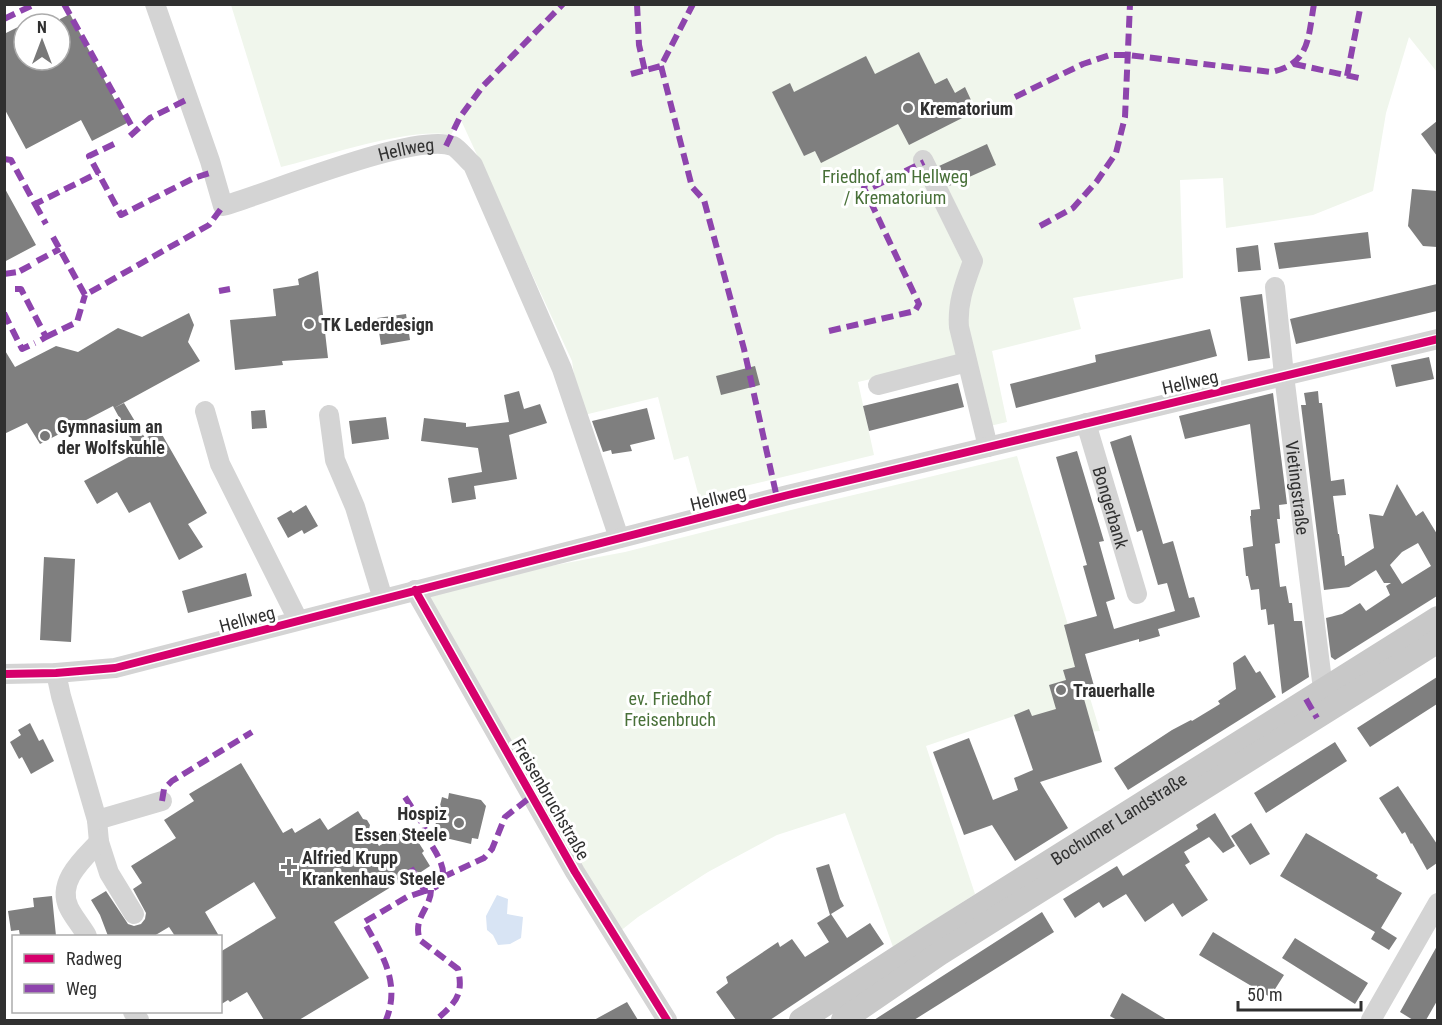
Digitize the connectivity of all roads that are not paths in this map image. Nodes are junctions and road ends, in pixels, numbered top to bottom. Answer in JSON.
{"nodes":[{"id":1,"x":155,"y":4,"type":"edge"},
{"id":2,"x":923,"y":160,"type":"dead end"},
{"id":3,"x":1275,"y":287,"type":"dead end"},
{"id":4,"x":1437,"y":339,"type":"edge"},
{"id":5,"x":967,"y":362,"type":"junction"},
{"id":6,"x":1284,"y":375,"type":"junction"},
{"id":7,"x":878,"y":384,"type":"dead end"},
{"id":8,"x":206,"y":411,"type":"dead end"},
{"id":9,"x":329,"y":415,"type":"dead end"},
{"id":10,"x":1086,"y":423,"type":"junction"},
{"id":11,"x":988,"y":447,"type":"junction"},
{"id":12,"x":619,"y":538,"type":"junction"},
{"id":13,"x":415,"y":590,"type":"junction"},
{"id":14,"x":1137,"y":594,"type":"dead end"},
{"id":15,"x":382,"y":599,"type":"junction"},
{"id":16,"x":1437,"y":618,"type":"edge"},
{"id":17,"x":298,"y":620,"type":"junction"},
{"id":18,"x":1437,"y":641,"type":"edge"},
{"id":19,"x":56,"y":673,"type":"junction"},
{"id":20,"x":4,"y":674,"type":"edge"},
{"id":21,"x":1323,"y":689,"type":"junction"},
{"id":22,"x":162,"y":801,"type":"dead end"},
{"id":23,"x":97,"y":820,"type":"junction"},
{"id":24,"x":99,"y":842,"type":"junction"},
{"id":25,"x":1437,"y":903,"type":"edge"},
{"id":26,"x":134,"y":914,"type":"dead end"},
{"id":27,"x":86,"y":935,"type":"edge"},
{"id":28,"x":667,"y":1020,"type":"edge"},
{"id":29,"x":801,"y":1020,"type":"edge"},
{"id":30,"x":843,"y":1020,"type":"edge"},
{"id":31,"x":1371,"y":1020,"type":"edge"}],
"edges":[{"from":1,"to":12,"type":"street","name":"Hellweg"},
{"from":2,"to":5,"type":"street"},
{"from":3,"to":6,"type":"street","name":"Vietingstraße"},
{"from":4,"to":6,"type":"street","name":"Hellweg"},
{"from":5,"to":7,"type":"street"},
{"from":5,"to":11,"type":"street"},
{"from":6,"to":10,"type":"street","name":"Hellweg"},
{"from":6,"to":21,"type":"street","name":"Vietingstraße"},
{"from":8,"to":17,"type":"street"},
{"from":9,"to":15,"type":"street"},
{"from":10,"to":11,"type":"street","name":"Hellweg"},
{"from":10,"to":14,"type":"street","name":"Bongerbank"},
{"from":11,"to":12,"type":"street","name":"Hellweg"},
{"from":12,"to":13,"type":"street","name":"Hellweg"},
{"from":13,"to":15,"type":"street","name":"Hellweg"},
{"from":13,"to":28,"type":"street","name":"Freisenbruchstraße"},
{"from":15,"to":17,"type":"street","name":"Hellweg"},
{"from":16,"to":21,"type":"main road","name":"Bochumer Landstraße"},
{"from":17,"to":19,"type":"street","name":"Hellweg"},
{"from":18,"to":30,"type":"main road","name":"Bochumer Landstraße"},
{"from":19,"to":20,"type":"street","name":"Hellweg"},
{"from":19,"to":23,"type":"street"},
{"from":21,"to":29,"type":"main road","name":"Bochumer Landstraße"},
{"from":22,"to":23,"type":"street"},
{"from":23,"to":24,"type":"street"},
{"from":24,"to":26,"type":"street"},
{"from":24,"to":27,"type":"street"},
{"from":25,"to":31,"type":"street"}]}
